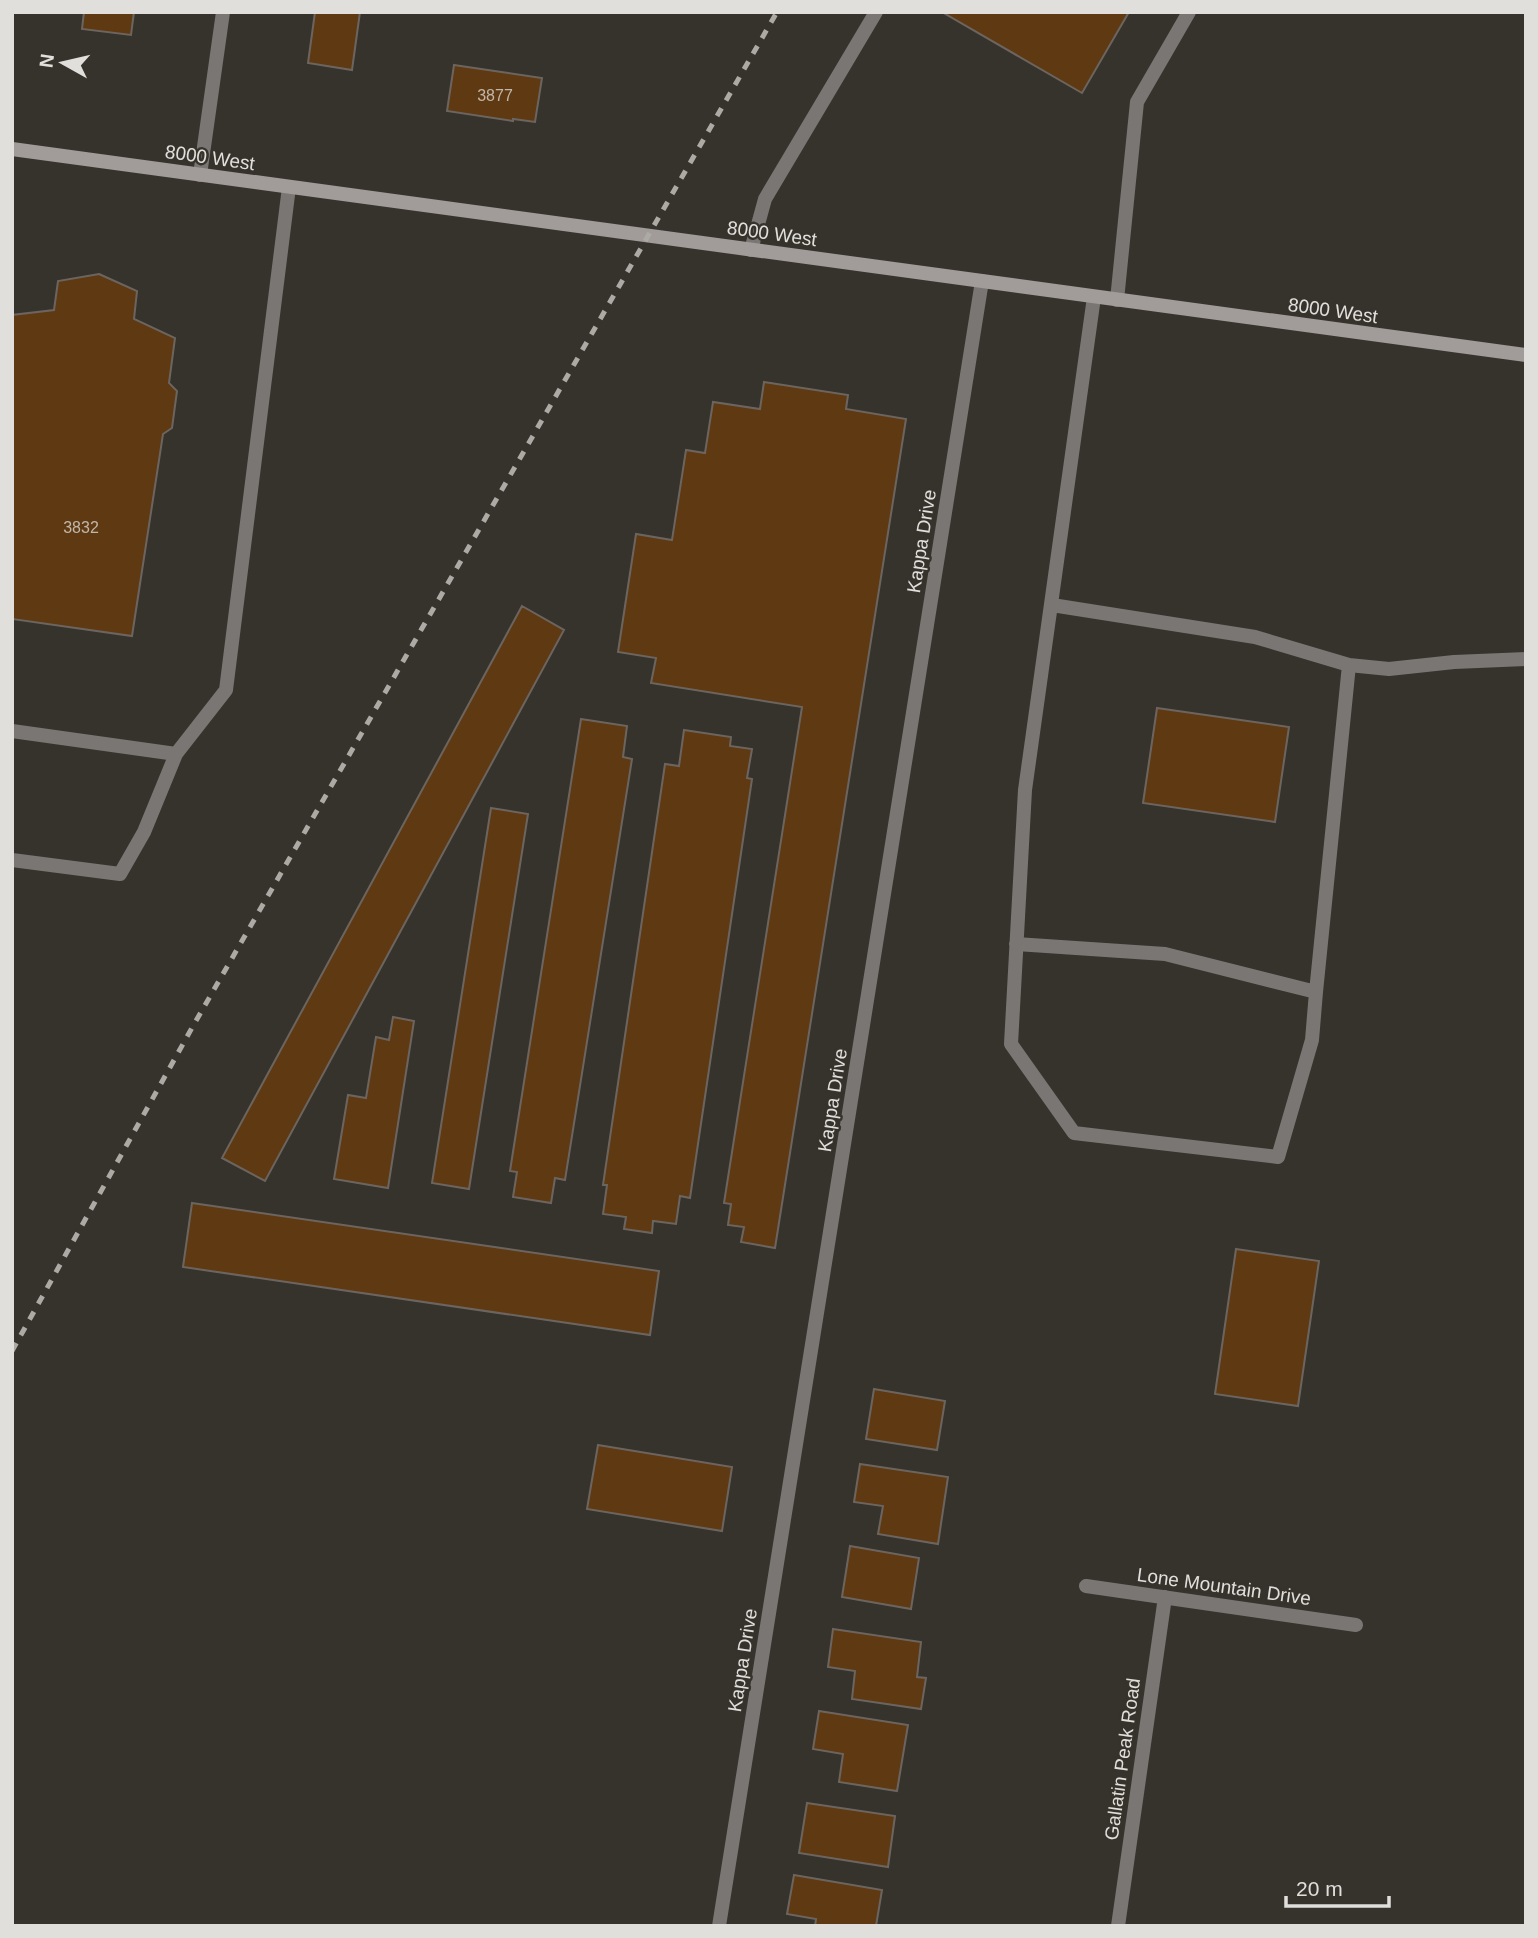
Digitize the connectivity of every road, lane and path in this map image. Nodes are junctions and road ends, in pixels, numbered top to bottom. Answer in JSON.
{"nodes":[{"id":1,"x":223,"y":12,"type":"edge"},
{"id":2,"x":876,"y":12,"type":"edge"},
{"id":3,"x":1189,"y":12,"type":"edge"},
{"id":4,"x":12,"y":149,"type":"edge"},
{"id":5,"x":200,"y":175,"type":"junction"},
{"id":6,"x":289,"y":187,"type":"junction"},
{"id":7,"x":751,"y":250,"type":"junction"},
{"id":8,"x":982,"y":281,"type":"junction"},
{"id":9,"x":1094,"y":297,"type":"junction"},
{"id":10,"x":1116,"y":300,"type":"junction"},
{"id":11,"x":1526,"y":355,"type":"edge"},
{"id":12,"x":1052,"y":605,"type":"junction"},
{"id":13,"x":1526,"y":659,"type":"edge"},
{"id":14,"x":1349,"y":665,"type":"junction"},
{"id":15,"x":12,"y":732,"type":"edge"},
{"id":16,"x":176,"y":754,"type":"junction"},
{"id":17,"x":12,"y":860,"type":"edge"},
{"id":18,"x":1016,"y":944,"type":"junction"},
{"id":19,"x":1316,"y":992,"type":"junction"},
{"id":20,"x":1086,"y":1586,"type":"dead end"},
{"id":21,"x":1165,"y":1597,"type":"junction"},
{"id":22,"x":1356,"y":1625,"type":"dead end"},
{"id":23,"x":719,"y":1926,"type":"edge"},
{"id":24,"x":1118,"y":1926,"type":"edge"}],
"edges":[{"from":1,"to":5,"type":"street"},
{"from":2,"to":7,"type":"street"},
{"from":3,"to":10,"type":"street"},
{"from":4,"to":5,"type":"street","name":"8000 West"},
{"from":5,"to":6,"type":"street","name":"8000 West"},
{"from":6,"to":7,"type":"street","name":"8000 West"},
{"from":6,"to":16,"type":"street"},
{"from":7,"to":8,"type":"street","name":"8000 West"},
{"from":8,"to":9,"type":"street","name":"8000 West"},
{"from":8,"to":23,"type":"street","name":"Kappa Drive"},
{"from":9,"to":10,"type":"street","name":"8000 West"},
{"from":9,"to":12,"type":"street"},
{"from":10,"to":11,"type":"street","name":"8000 West"},
{"from":12,"to":14,"type":"street"},
{"from":12,"to":18,"type":"street"},
{"from":13,"to":14,"type":"street"},
{"from":14,"to":19,"type":"street"},
{"from":15,"to":16,"type":"street"},
{"from":16,"to":17,"type":"street"},
{"from":18,"to":19,"type":"street"},
{"from":18,"to":19,"type":"street"},
{"from":20,"to":21,"type":"street","name":"Lone Mountain Drive"},
{"from":21,"to":22,"type":"street","name":"Lone Mountain Drive"},
{"from":21,"to":24,"type":"street","name":"Gallatin Peak Road"}]}
